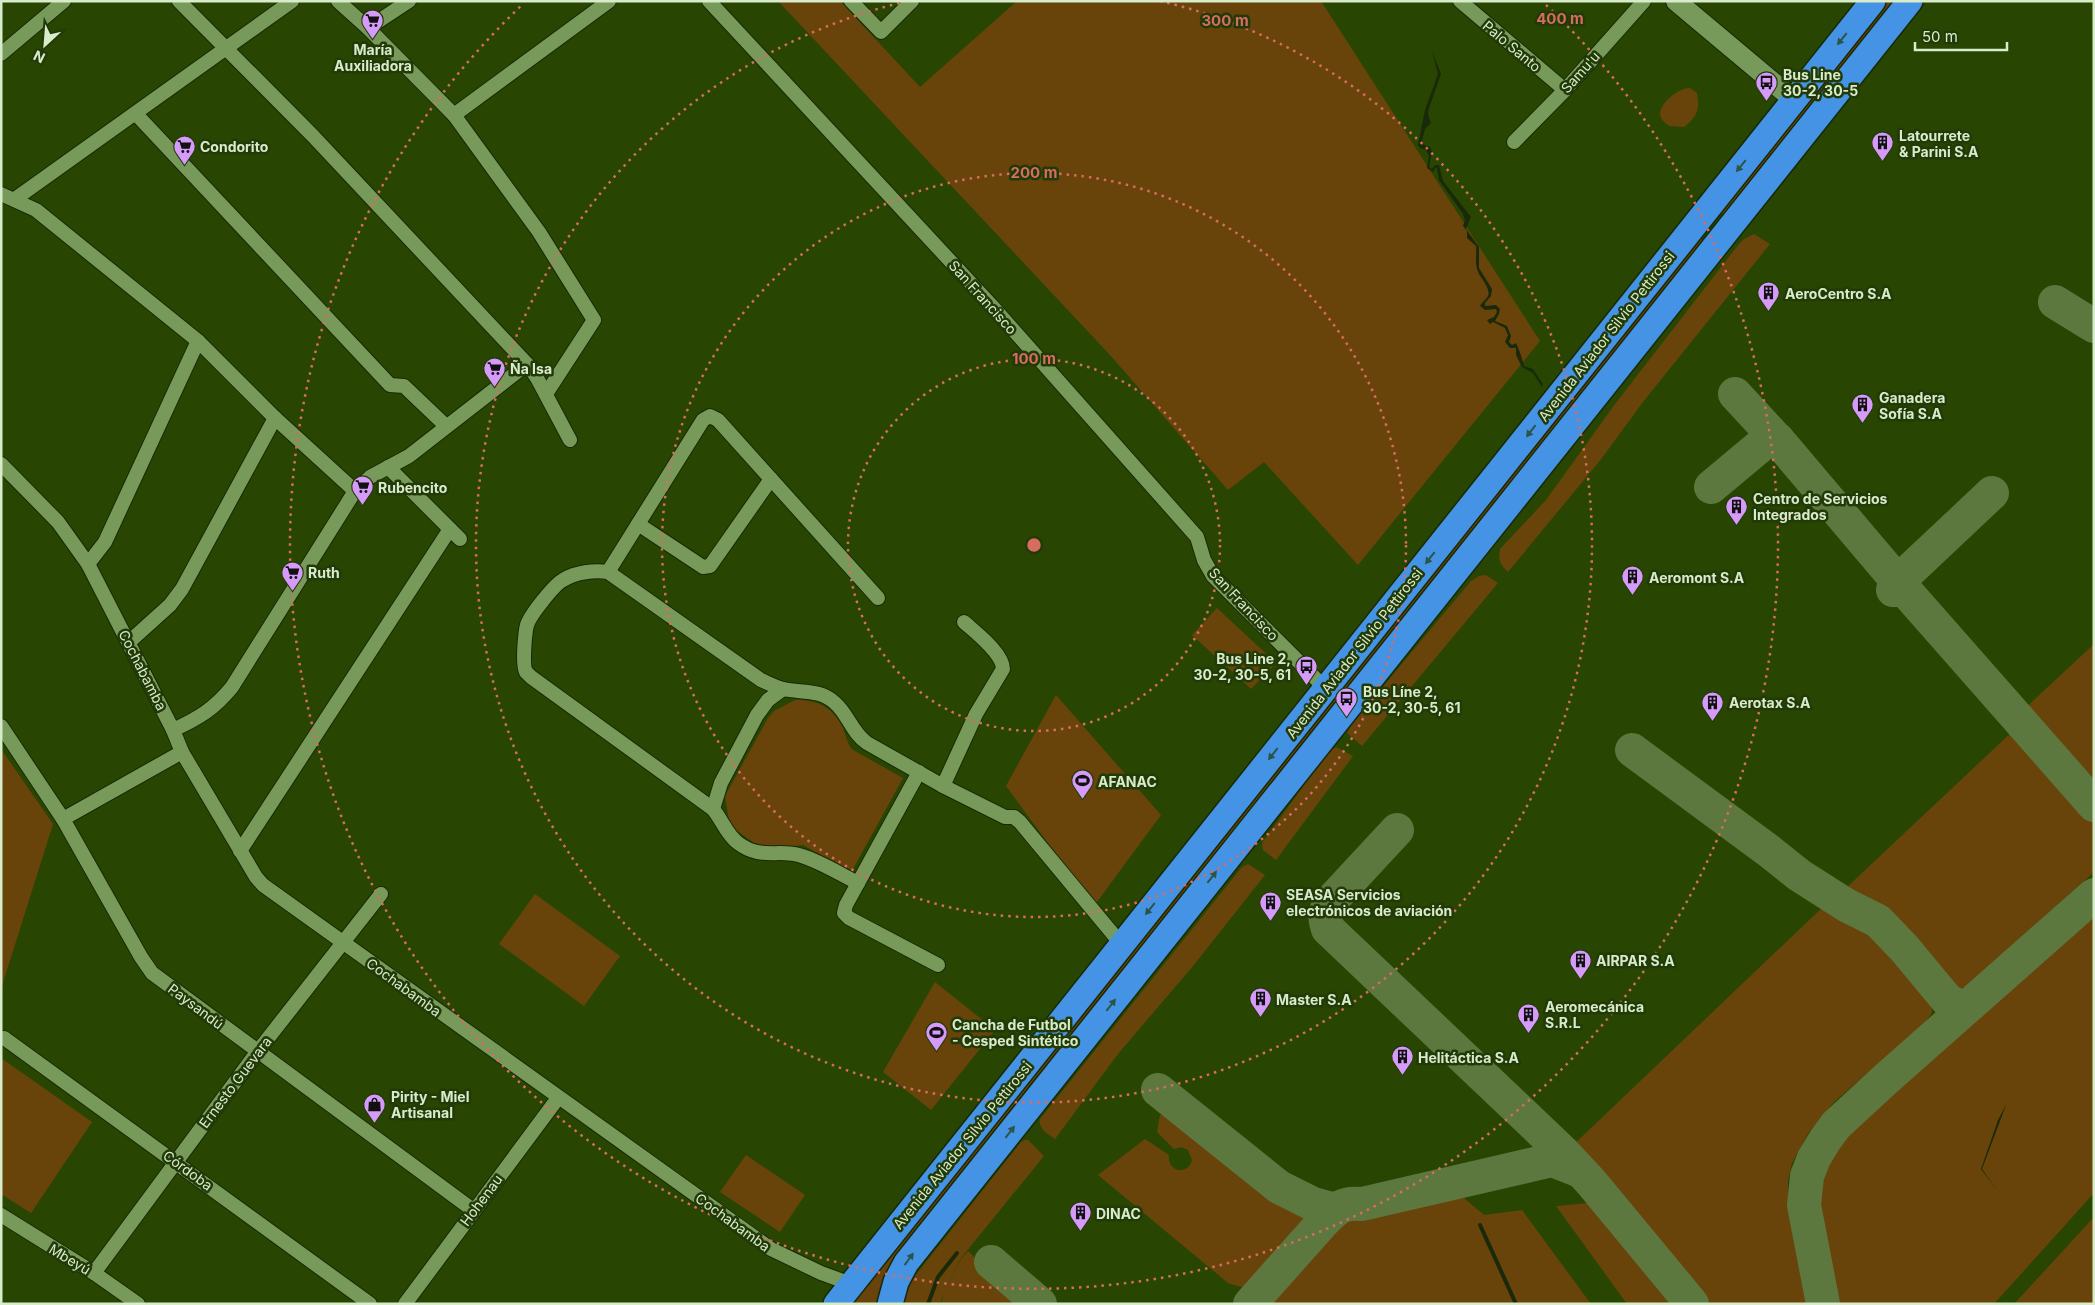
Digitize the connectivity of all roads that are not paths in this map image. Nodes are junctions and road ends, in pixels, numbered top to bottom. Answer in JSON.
{"nodes":[{"id":1,"x":64,"y":1,"type":"edge"},
{"id":2,"x":179,"y":1,"type":"edge"},
{"id":3,"x":292,"y":1,"type":"edge"},
{"id":4,"x":338,"y":1,"type":"edge"},
{"id":5,"x":409,"y":1,"type":"edge"},
{"id":6,"x":709,"y":1,"type":"edge"},
{"id":7,"x":851,"y":1,"type":"edge"},
{"id":8,"x":912,"y":1,"type":"edge"},
{"id":9,"x":1460,"y":1,"type":"edge"},
{"id":10,"x":1644,"y":1,"type":"edge"},
{"id":11,"x":1676,"y":1,"type":"edge"},
{"id":12,"x":1873,"y":1,"type":"edge"},
{"id":13,"x":1910,"y":1,"type":"edge"},
{"id":14,"x":603,"y":3,"type":"edge"},
{"id":15,"x":368,"y":28,"type":"junction"},
{"id":16,"x":226,"y":49,"type":"junction"},
{"id":17,"x":1,"y":54,"type":"edge"},
{"id":18,"x":1564,"y":90,"type":"junction"},
{"id":19,"x":1794,"y":100,"type":"junction"},
{"id":20,"x":136,"y":114,"type":"junction"},
{"id":21,"x":454,"y":115,"type":"junction"},
{"id":22,"x":1514,"y":142,"type":"dead end"},
{"id":23,"x":1,"y":194,"type":"edge"},
{"id":24,"x":14,"y":199,"type":"junction"},
{"id":25,"x":1701,"y":216,"type":"junction"},
{"id":26,"x":1725,"y":234,"type":"junction"},
{"id":27,"x":198,"y":341,"type":"junction"},
{"id":28,"x":527,"y":364,"type":"junction"},
{"id":29,"x":546,"y":394,"type":"junction"},
{"id":30,"x":275,"y":418,"type":"junction"},
{"id":31,"x":446,"y":426,"type":"junction"},
{"id":32,"x":570,"y":440,"type":"dead end"},
{"id":33,"x":1,"y":464,"type":"edge"},
{"id":34,"x":388,"y":467,"type":"junction"},
{"id":35,"x":771,"y":479,"type":"junction"},
{"id":36,"x":355,"y":491,"type":"junction"},
{"id":37,"x":638,"y":524,"type":"junction"},
{"id":38,"x":450,"y":529,"type":"junction"},
{"id":39,"x":460,"y":539,"type":"dead end"},
{"id":40,"x":88,"y":564,"type":"junction"},
{"id":41,"x":608,"y":572,"type":"junction"},
{"id":42,"x":878,"y":598,"type":"dead end"},
{"id":43,"x":964,"y":622,"type":"dead end"},
{"id":44,"x":129,"y":642,"type":"junction"},
{"id":45,"x":783,"y":689,"type":"junction"},
{"id":46,"x":1326,"y":689,"type":"junction"},
{"id":47,"x":1,"y":726,"type":"edge"},
{"id":48,"x":173,"y":730,"type":"junction"},
{"id":49,"x":182,"y":752,"type":"junction"},
{"id":50,"x":919,"y":772,"type":"junction"},
{"id":51,"x":943,"y":786,"type":"junction"},
{"id":52,"x":713,"y":809,"type":"junction"},
{"id":53,"x":64,"y":819,"type":"junction"},
{"id":54,"x":240,"y":851,"type":"junction"},
{"id":55,"x":858,"y":883,"type":"junction"},
{"id":56,"x":381,"y":894,"type":"dead end"},
{"id":57,"x":342,"y":942,"type":"junction"},
{"id":58,"x":1122,"y":945,"type":"junction"},
{"id":59,"x":938,"y":965,"type":"dead end"},
{"id":60,"x":4,"y":1038,"type":"dead end"},
{"id":61,"x":258,"y":1051,"type":"junction"},
{"id":62,"x":558,"y":1098,"type":"junction"},
{"id":63,"x":176,"y":1162,"type":"junction"},
{"id":64,"x":474,"y":1210,"type":"junction"},
{"id":65,"x":1,"y":1215,"type":"edge"},
{"id":66,"x":94,"y":1273,"type":"junction"},
{"id":67,"x":851,"y":1284,"type":"junction"},
{"id":68,"x":138,"y":1304,"type":"edge"},
{"id":69,"x":370,"y":1304,"type":"edge"},
{"id":70,"x":405,"y":1304,"type":"edge"},
{"id":71,"x":836,"y":1304,"type":"edge"},
{"id":72,"x":890,"y":1304,"type":"edge"}],
"edges":[{"from":1,"to":17,"type":"street"},
{"from":2,"to":16,"type":"street"},
{"from":3,"to":16,"type":"street"},
{"from":4,"to":15,"type":"street"},
{"from":5,"to":15,"type":"street"},
{"from":6,"to":46,"type":"street","name":"San Francisco"},
{"from":7,"to":8,"type":"street"},
{"from":9,"to":18,"type":"street","name":"Palo Santo"},
{"from":10,"to":18,"type":"street","name":"Samu'u"},
{"from":11,"to":19,"type":"street"},
{"from":12,"to":19,"type":"highway","name":"Avenida Aviador Silvio Pettirossi","one_way":true},
{"from":13,"to":26,"type":"highway","name":"Avenida Aviador Silvio Pettirossi"},
{"from":14,"to":21,"type":"street"},
{"from":15,"to":21,"type":"street"},
{"from":16,"to":20,"type":"street"},
{"from":16,"to":28,"type":"street"},
{"from":18,"to":22,"type":"street","name":"Samu'u"},
{"from":19,"to":25,"type":"highway","name":"Avenida Aviador Silvio Pettirossi","one_way":true},
{"from":20,"to":24,"type":"street"},
{"from":20,"to":31,"type":"street"},
{"from":21,"to":29,"type":"street"},
{"from":23,"to":24,"type":"street"},
{"from":24,"to":27,"type":"street"},
{"from":25,"to":26,"type":"highway"},
{"from":25,"to":46,"type":"highway","name":"Avenida Aviador Silvio Pettirossi","one_way":true},
{"from":72,"to":26,"type":"highway","name":"Avenida Aviador Silvio Pettirossi","one_way":true},
{"from":27,"to":30,"type":"street"},
{"from":27,"to":40,"type":"street"},
{"from":28,"to":29,"type":"street"},
{"from":28,"to":31,"type":"street"},
{"from":29,"to":32,"type":"street"},
{"from":30,"to":36,"type":"street"},
{"from":30,"to":44,"type":"street"},
{"from":31,"to":34,"type":"street"},
{"from":33,"to":40,"type":"street","name":"Cochabamba"},
{"from":34,"to":36,"type":"street"},
{"from":34,"to":38,"type":"street"},
{"from":35,"to":37,"type":"street"},
{"from":35,"to":37,"type":"street"},
{"from":35,"to":42,"type":"street"},
{"from":36,"to":48,"type":"street"},
{"from":37,"to":41,"type":"street"},
{"from":38,"to":39,"type":"street"},
{"from":38,"to":54,"type":"street"},
{"from":40,"to":44,"type":"street","name":"Cochabamba"},
{"from":41,"to":45,"type":"street"},
{"from":41,"to":52,"type":"street"},
{"from":43,"to":51,"type":"street"},
{"from":44,"to":48,"type":"street","name":"Cochabamba"},
{"from":45,"to":50,"type":"street"},
{"from":45,"to":52,"type":"street"},
{"from":46,"to":58,"type":"highway","name":"Avenida Aviador Silvio Pettirossi","one_way":true},
{"from":47,"to":53,"type":"street","name":"Paysandú"},
{"from":48,"to":49,"type":"street","name":"Cochabamba"},
{"from":49,"to":53,"type":"street"},
{"from":49,"to":54,"type":"street","name":"Cochabamba"},
{"from":50,"to":51,"type":"street"},
{"from":50,"to":55,"type":"street"},
{"from":51,"to":58,"type":"street"},
{"from":52,"to":55,"type":"street"},
{"from":53,"to":61,"type":"street","name":"Paysandú"},
{"from":54,"to":57,"type":"street","name":"Cochabamba"},
{"from":55,"to":59,"type":"street"},
{"from":56,"to":57,"type":"street","name":"Ernesto Guevara"},
{"from":57,"to":61,"type":"street","name":"Ernesto Guevara"},
{"from":57,"to":62,"type":"street","name":"Cochabamba"},
{"from":58,"to":67,"type":"highway","name":"Avenida Aviador Silvio Pettirossi"},
{"from":60,"to":63,"type":"street","name":"Córdoba"},
{"from":61,"to":63,"type":"street","name":"Ernesto Guevara"},
{"from":61,"to":64,"type":"street","name":"Paysandú"},
{"from":62,"to":64,"type":"street","name":"Hohenau"},
{"from":62,"to":67,"type":"street","name":"Cochabamba"},
{"from":63,"to":66,"type":"street","name":"Ernesto Guevara"},
{"from":63,"to":69,"type":"street","name":"Córdoba"},
{"from":64,"to":70,"type":"street","name":"Hohenau"},
{"from":65,"to":66,"type":"street","name":"Mbeyú"},
{"from":66,"to":68,"type":"street","name":"Mbeyú"},
{"from":67,"to":71,"type":"highway","name":"Avenida Aviador Silvio Pettirossi"}]}
